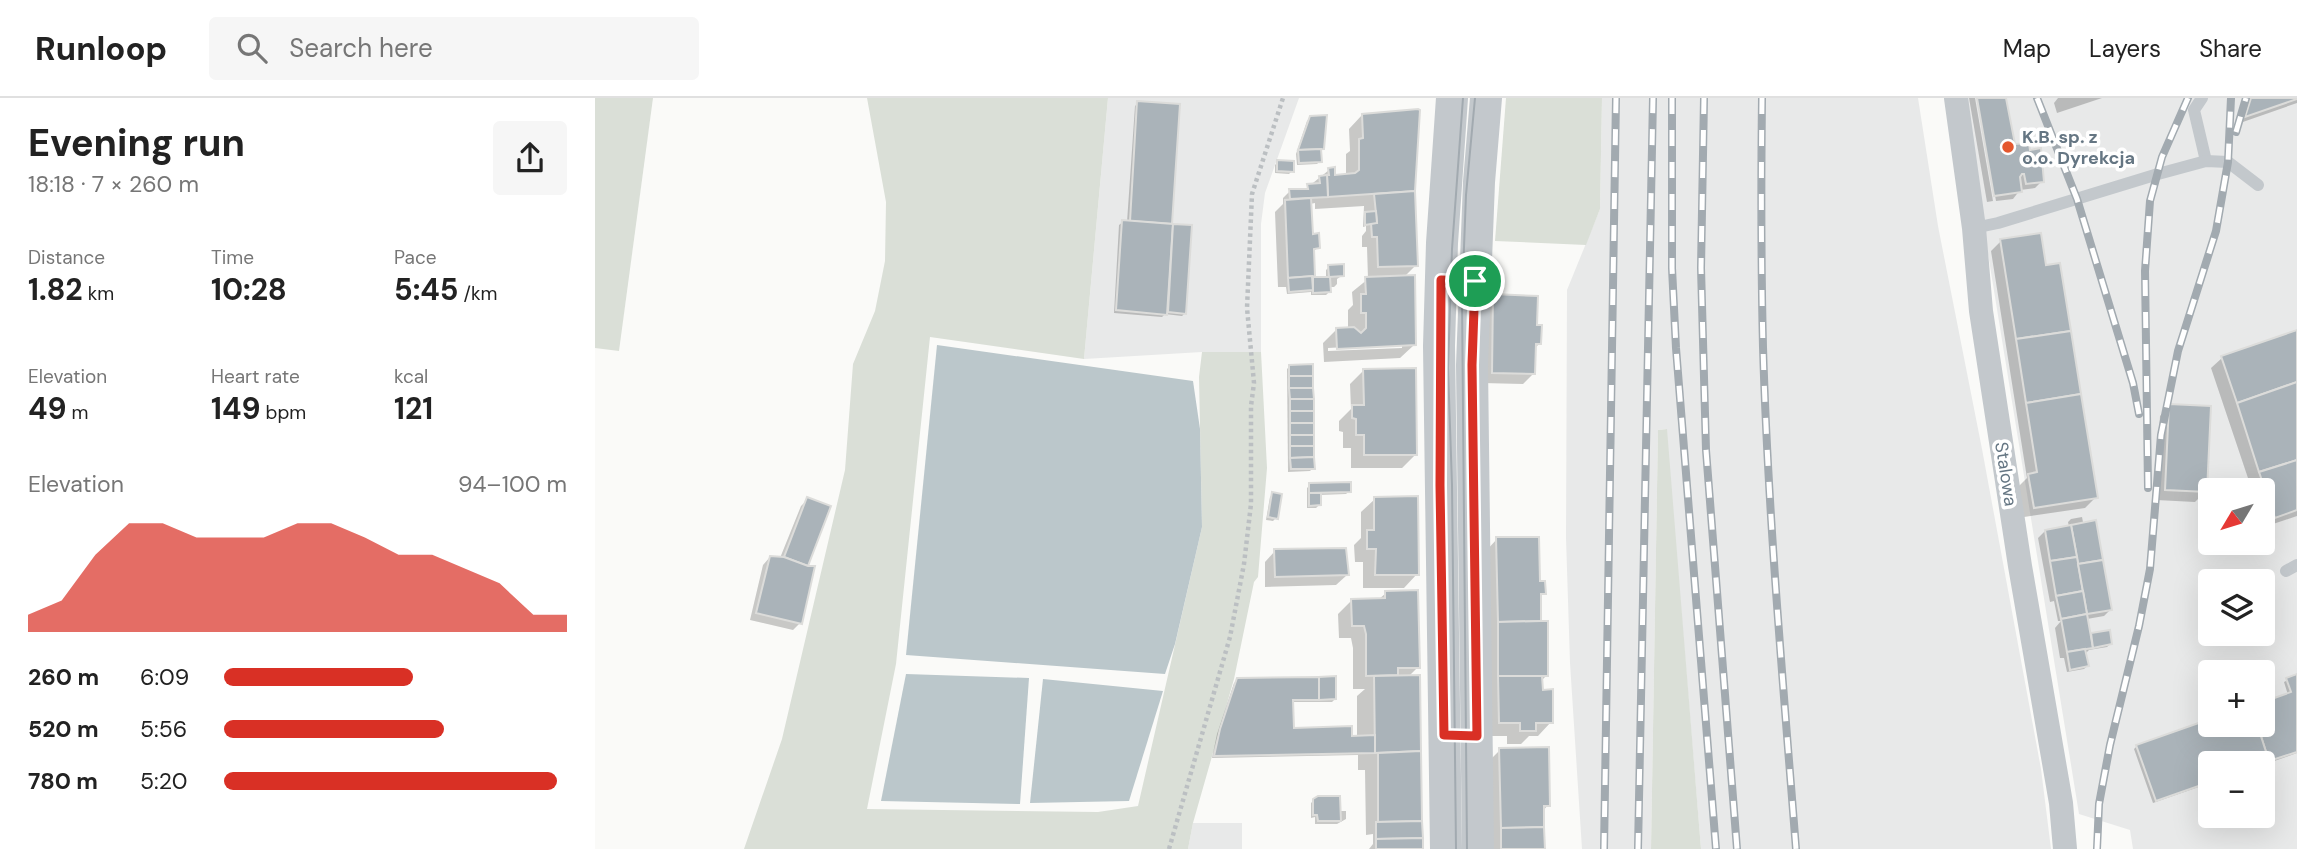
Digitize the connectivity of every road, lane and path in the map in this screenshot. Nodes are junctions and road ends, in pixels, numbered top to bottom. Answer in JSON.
{"nodes":[{"id":1,"x":1283,"y":98,"type":"edge"},
{"id":2,"x":1453,"y":98,"type":"edge"},
{"id":3,"x":1486,"y":98,"type":"edge"},
{"id":4,"x":1956,"y":98,"type":"edge"},
{"id":5,"x":2202,"y":98,"type":"edge"},
{"id":6,"x":2206,"y":161,"type":"junction"},
{"id":7,"x":2258,"y":185,"type":"dead end"},
{"id":8,"x":1973,"y":228,"type":"junction"},
{"id":9,"x":1441,"y":280,"type":"junction"},
{"id":10,"x":1475,"y":281,"type":"junction"},
{"id":11,"x":1472,"y":355,"type":"junction"},
{"id":12,"x":1440,"y":356,"type":"junction"},
{"id":13,"x":1474,"y":497,"type":"junction"},
{"id":14,"x":1440,"y":499,"type":"junction"},
{"id":15,"x":1475,"y":543,"type":"junction"},
{"id":16,"x":1440,"y":545,"type":"junction"},
{"id":17,"x":1475,"y":582,"type":"junction"},
{"id":18,"x":1441,"y":583,"type":"junction"},
{"id":19,"x":1476,"y":628,"type":"junction"},
{"id":20,"x":1442,"y":630,"type":"junction"},
{"id":21,"x":1443,"y":724,"type":"junction"},
{"id":22,"x":1477,"y":724,"type":"junction"},
{"id":23,"x":1445,"y":836,"type":"edge"},
{"id":24,"x":1478,"y":836,"type":"edge"},
{"id":25,"x":1169,"y":849,"type":"edge"},
{"id":26,"x":2065,"y":849,"type":"edge"}],
"edges":[{"from":1,"to":25,"type":"path"},
{"from":2,"to":9,"type":"street"},
{"from":3,"to":10,"type":"street"},
{"from":4,"to":8,"type":"street","name":"Stalowa"},
{"from":5,"to":6,"type":"lane"},
{"from":6,"to":7,"type":"lane"},
{"from":6,"to":8,"type":"lane"},
{"from":8,"to":26,"type":"street","name":"Stalowa"},
{"from":9,"to":10,"type":"street"},
{"from":9,"to":12,"type":"street"},
{"from":10,"to":11,"type":"street"},
{"from":11,"to":12,"type":"street"},
{"from":11,"to":13,"type":"street"},
{"from":12,"to":14,"type":"street"},
{"from":13,"to":14,"type":"street"},
{"from":13,"to":15,"type":"street"},
{"from":14,"to":16,"type":"street"},
{"from":15,"to":16,"type":"street"},
{"from":15,"to":17,"type":"street"},
{"from":16,"to":18,"type":"street"},
{"from":17,"to":18,"type":"street"},
{"from":17,"to":19,"type":"street"},
{"from":18,"to":20,"type":"street"},
{"from":19,"to":20,"type":"street"},
{"from":19,"to":22,"type":"street"},
{"from":20,"to":21,"type":"street"},
{"from":21,"to":22,"type":"street"},
{"from":21,"to":23,"type":"street"},
{"from":22,"to":24,"type":"street"},
{"from":23,"to":24,"type":"street"}]}
